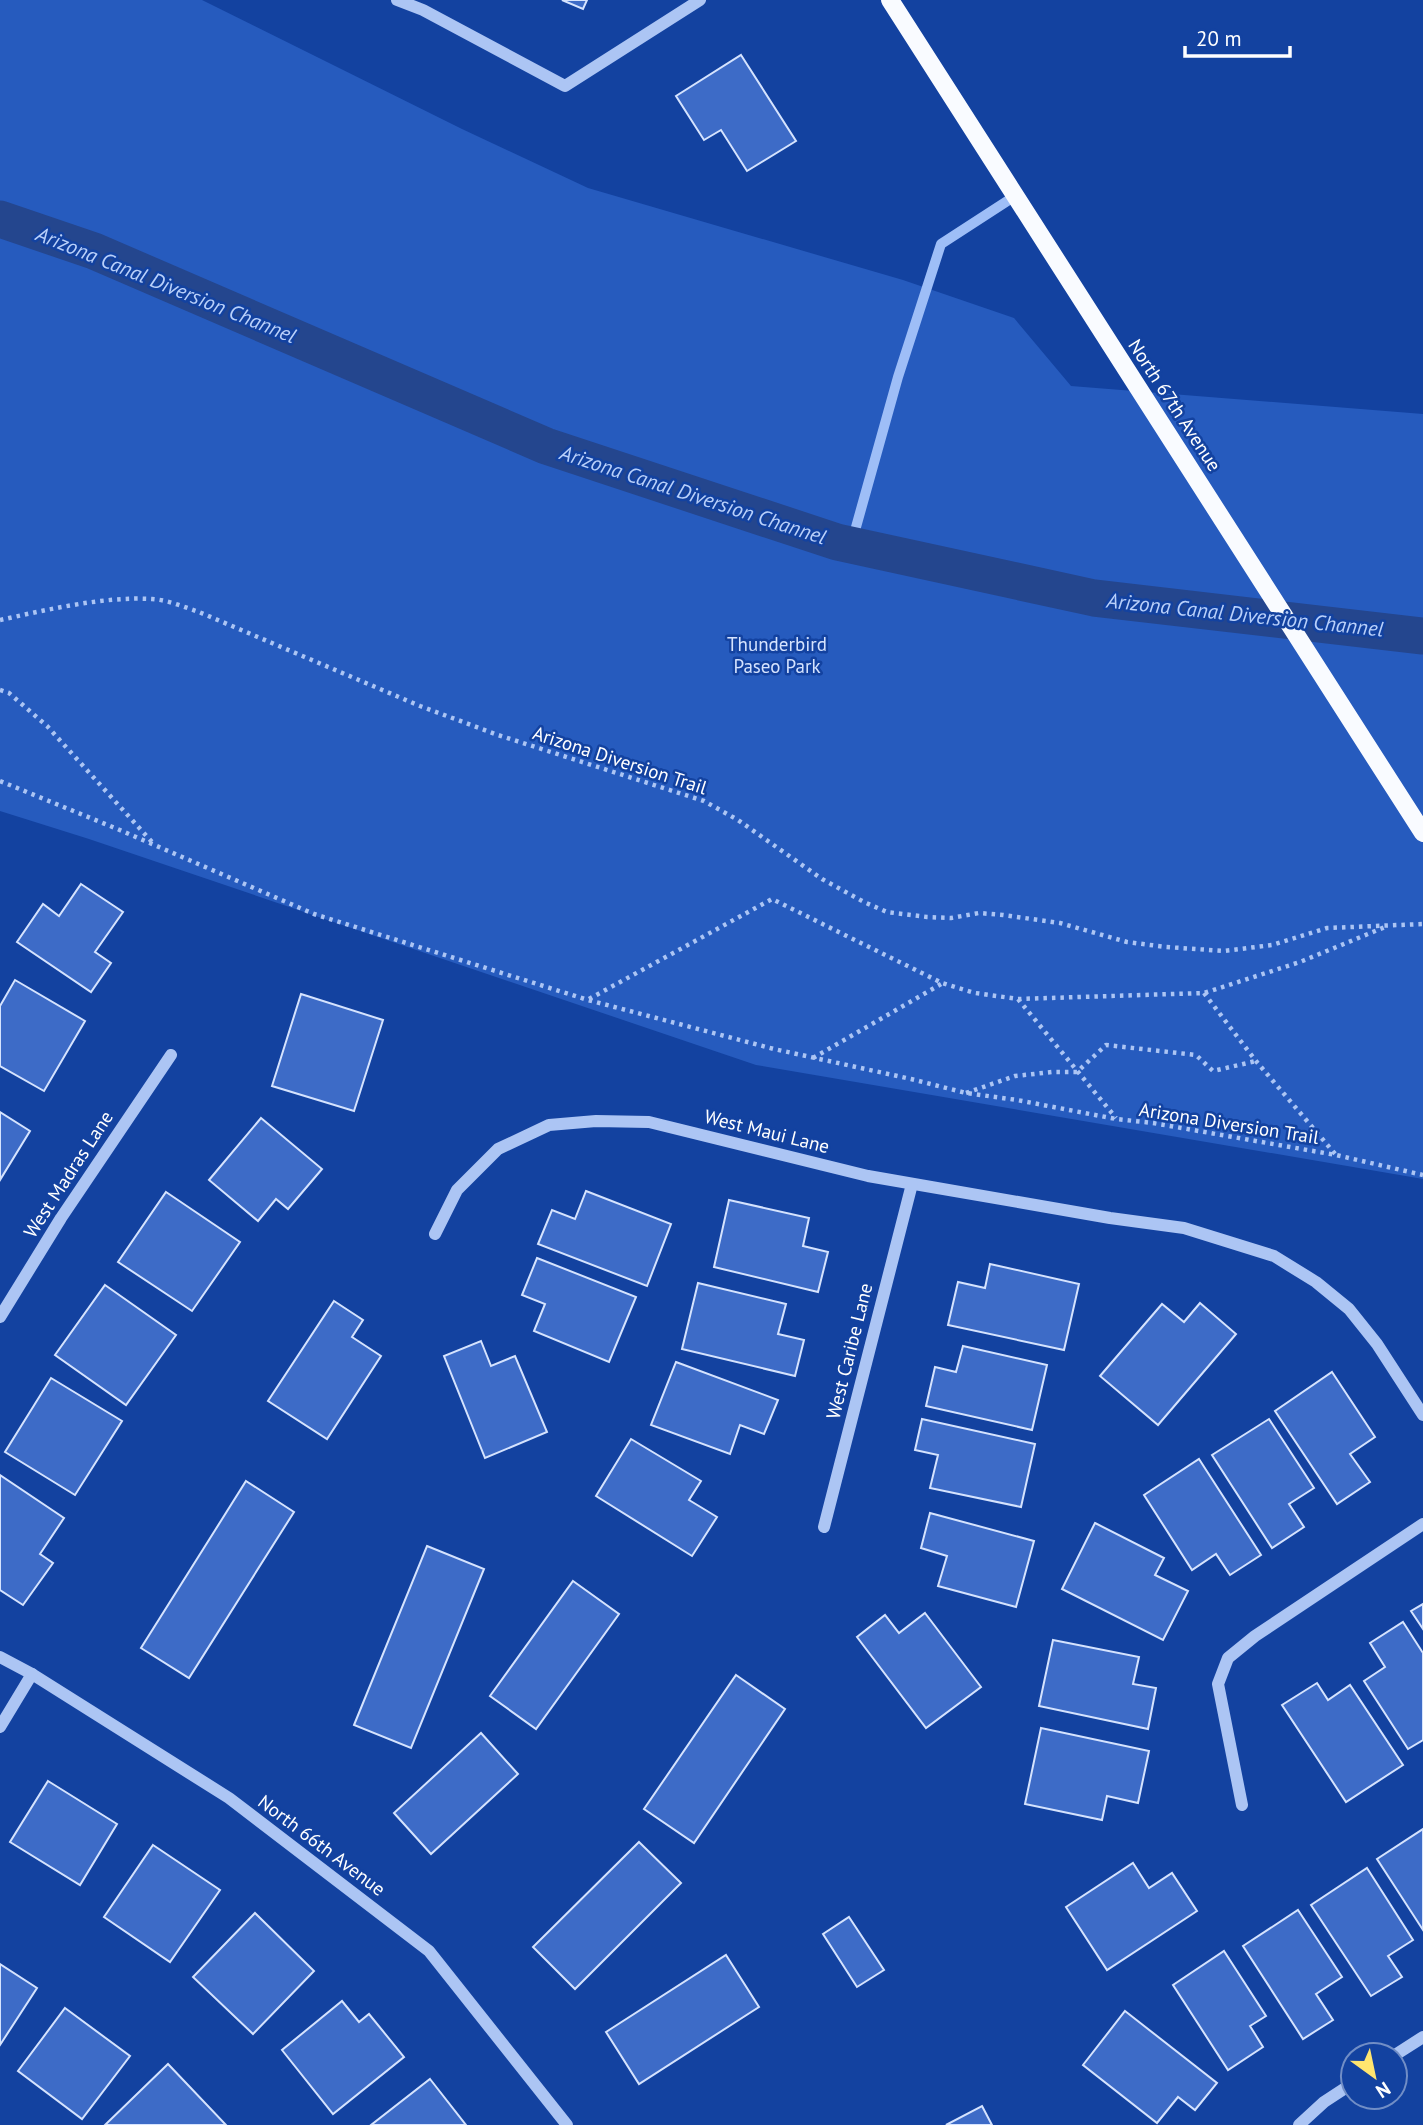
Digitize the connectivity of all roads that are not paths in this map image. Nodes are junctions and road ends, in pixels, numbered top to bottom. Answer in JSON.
{"nodes":[{"id":1,"x":397,"y":0,"type":"edge"},
{"id":2,"x":700,"y":0,"type":"edge"},
{"id":3,"x":890,"y":0,"type":"edge"},
{"id":4,"x":1423,"y":833,"type":"edge"},
{"id":5,"x":171,"y":1055,"type":"dead end"},
{"id":6,"x":912,"y":1184,"type":"junction"},
{"id":7,"x":435,"y":1234,"type":"dead end"},
{"id":8,"x":0,"y":1317,"type":"edge"},
{"id":9,"x":1423,"y":1415,"type":"edge"},
{"id":10,"x":1423,"y":1524,"type":"edge"},
{"id":11,"x":824,"y":1527,"type":"dead end"},
{"id":12,"x":0,"y":1657,"type":"edge"},
{"id":13,"x":32,"y":1674,"type":"junction"},
{"id":14,"x":0,"y":1727,"type":"edge"},
{"id":15,"x":1242,"y":1805,"type":"dead end"},
{"id":16,"x":1339,"y":2092,"type":"edge"},
{"id":17,"x":567,"y":2125,"type":"edge"},
{"id":18,"x":1299,"y":2125,"type":"edge"}],
"edges":[{"from":1,"to":2,"type":"street"},
{"from":3,"to":4,"type":"main road","name":"North 67th Avenue"},
{"from":5,"to":8,"type":"street","name":"West Madras Lane"},
{"from":6,"to":7,"type":"street","name":"West Maui Lane"},
{"from":6,"to":9,"type":"street","name":"West Maui Lane"},
{"from":6,"to":11,"type":"street","name":"West Caribe Lane"},
{"from":10,"to":15,"type":"street"},
{"from":12,"to":13,"type":"street","name":"North 66th Avenue"},
{"from":13,"to":14,"type":"street"},
{"from":13,"to":17,"type":"street","name":"North 66th Avenue"},
{"from":16,"to":18,"type":"street"}]}
